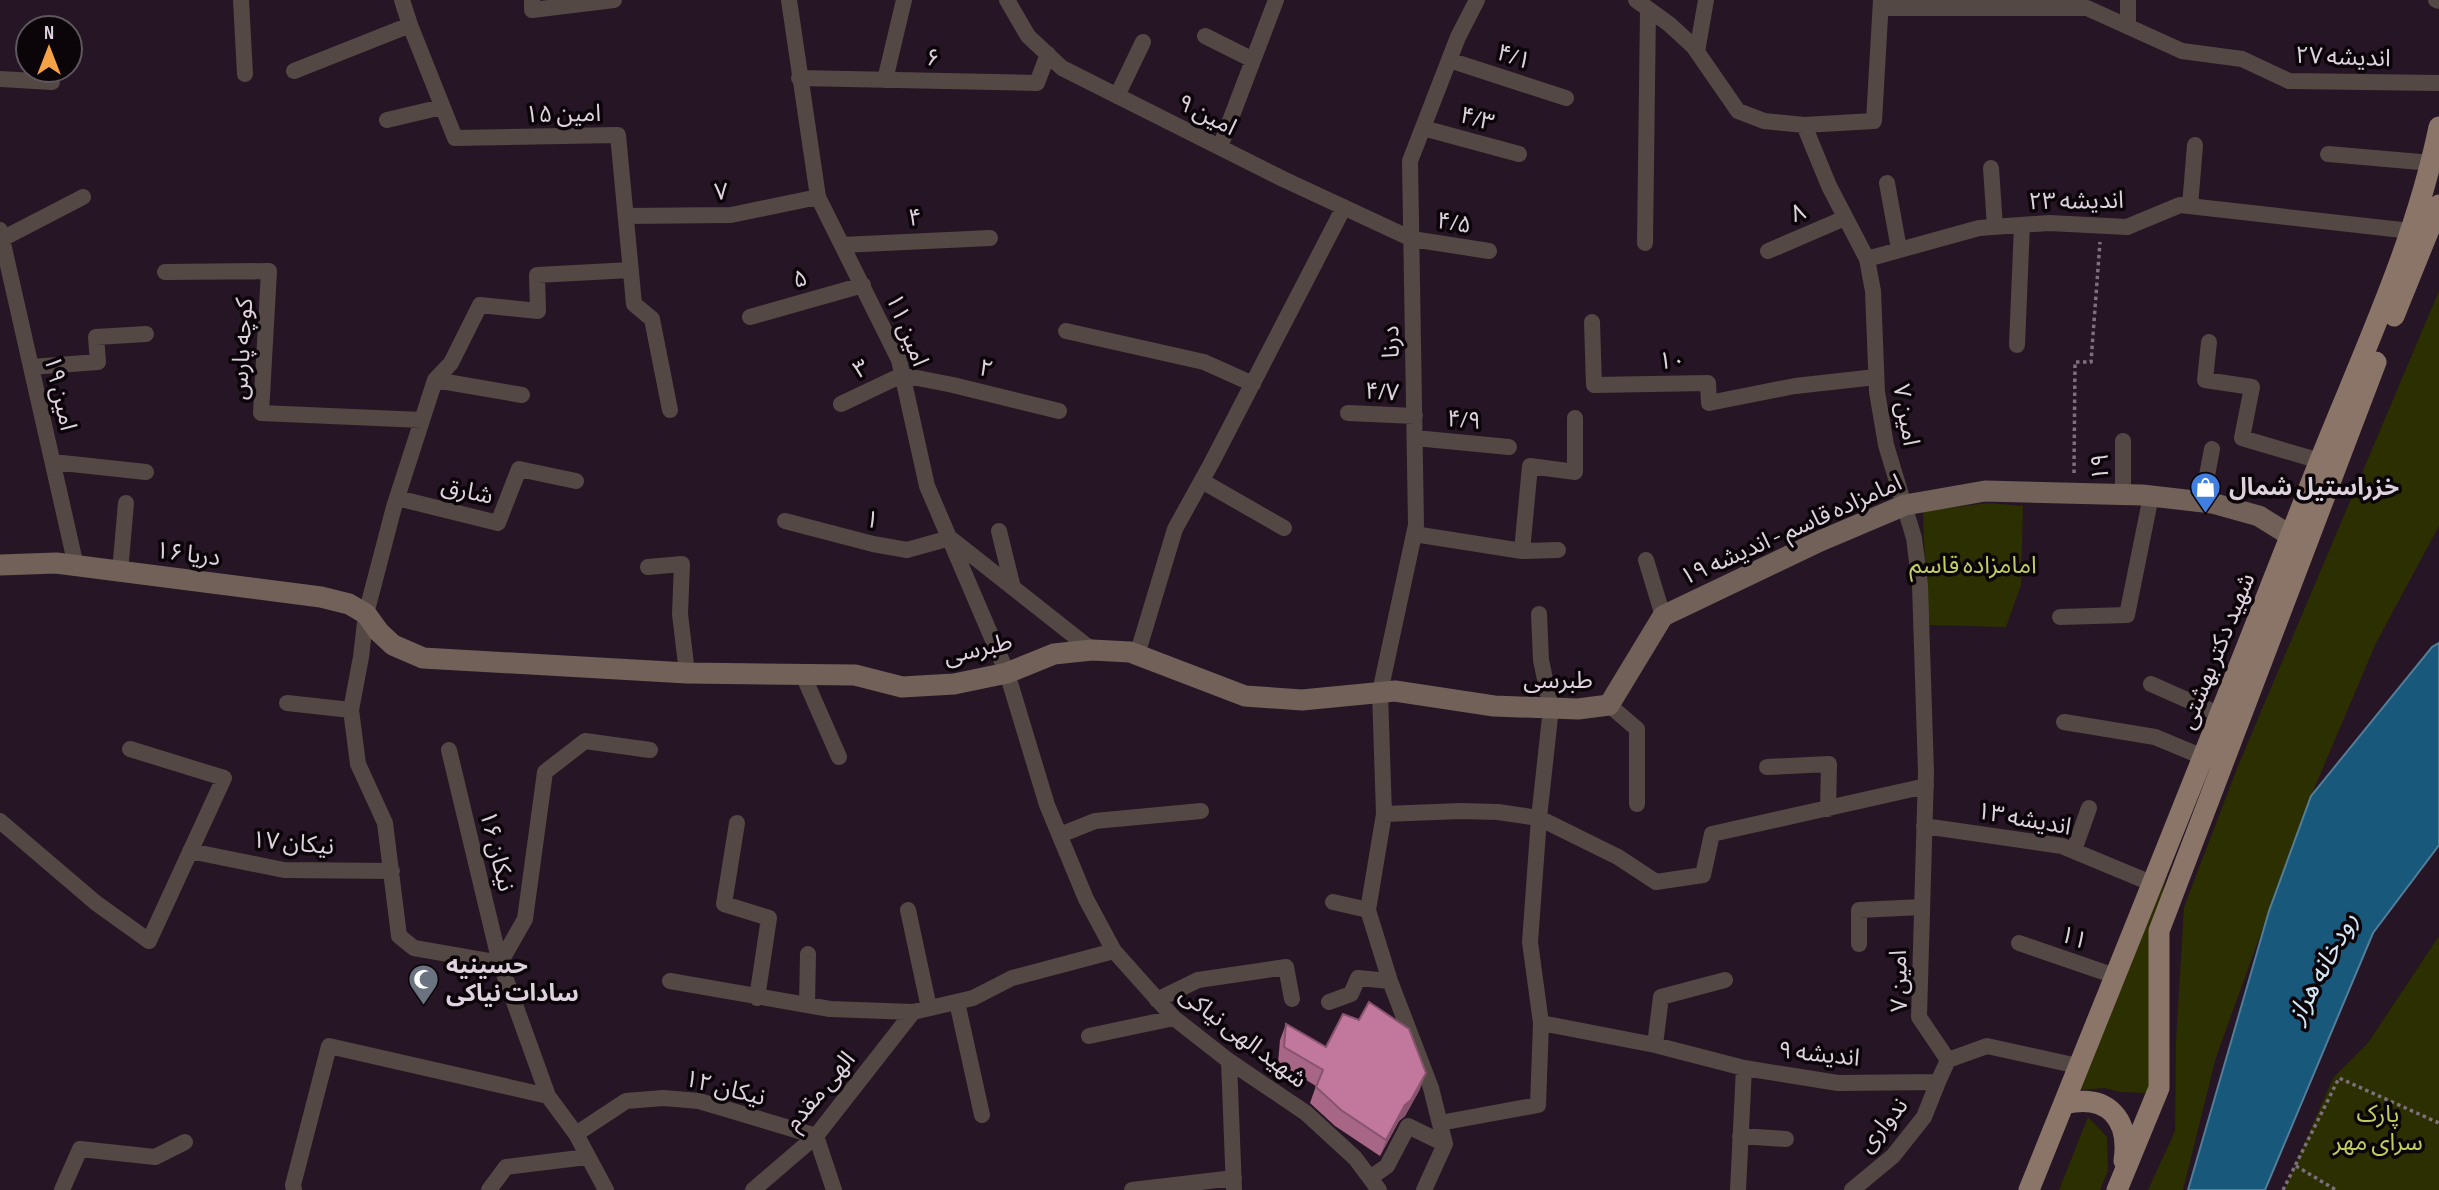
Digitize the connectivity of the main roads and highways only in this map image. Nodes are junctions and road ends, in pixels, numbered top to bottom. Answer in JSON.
{"nodes":[{"id":1,"x":2439,"y":127,"type":"edge"},
{"id":2,"x":2439,"y":205,"type":"edge"},
{"id":3,"x":2064,"y":1104,"type":"junction"},
{"id":4,"x":2120,"y":1182,"type":"edge"},
{"id":5,"x":2029,"y":1190,"type":"edge"}],
"edges":[{"from":1,"to":3,"type":"main road","name":"شهید دکتر بهشتی"},
{"from":2,"to":4,"type":"main road","name":"شهید دکتر بهشتی"},
{"from":3,"to":4,"type":"main road"},
{"from":3,"to":5,"type":"main road","name":"شهید دکتر بهشتی"}]}
